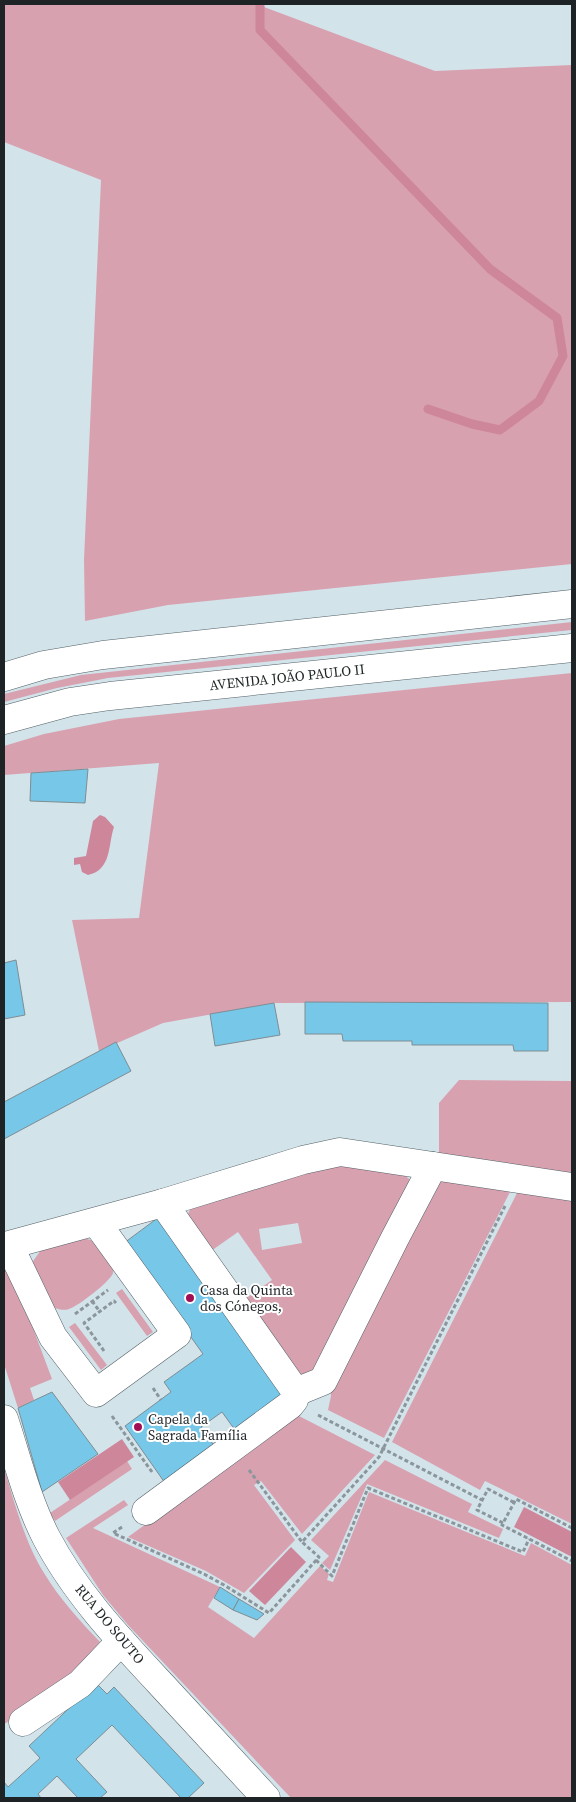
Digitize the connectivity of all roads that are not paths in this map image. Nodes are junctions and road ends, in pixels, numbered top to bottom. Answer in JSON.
{"nodes":[{"id":1,"x":572,"y":604,"type":"edge"},
{"id":2,"x":572,"y":648,"type":"edge"},
{"id":3,"x":4,"y":676,"type":"edge"},
{"id":4,"x":4,"y":720,"type":"edge"},
{"id":5,"x":433,"y":1166,"type":"junction"},
{"id":6,"x":572,"y":1187,"type":"edge"},
{"id":7,"x":163,"y":1203,"type":"junction"},
{"id":8,"x":96,"y":1222,"type":"junction"},
{"id":9,"x":7,"y":1245,"type":"edge"},
{"id":10,"x":294,"y":1397,"type":"junction"},
{"id":11,"x":4,"y":1419,"type":"edge"},
{"id":12,"x":135,"y":1518,"type":"road end"},
{"id":13,"x":121,"y":1641,"type":"junction"},
{"id":14,"x":23,"y":1722,"type":"dead end"},
{"id":15,"x":266,"y":1798,"type":"edge"}],
"edges":[{"from":1,"to":3,"type":"main road"},
{"from":2,"to":4,"type":"main road","name":"AVENIDA JOÃO PAULO II"},
{"from":5,"to":6,"type":"main road"},
{"from":5,"to":7,"type":"main road"},
{"from":5,"to":10,"type":"main road"},
{"from":7,"to":8,"type":"main road"},
{"from":7,"to":10,"type":"main road"},
{"from":8,"to":9,"type":"main road"},
{"from":8,"to":9,"type":"main road"},
{"from":10,"to":12,"type":"main road"},
{"from":11,"to":13,"type":"main road","name":"RUA DO SOUTO"},
{"from":13,"to":14,"type":"main road"},
{"from":13,"to":15,"type":"main road","name":"RUA DO SOUTO"}]}
